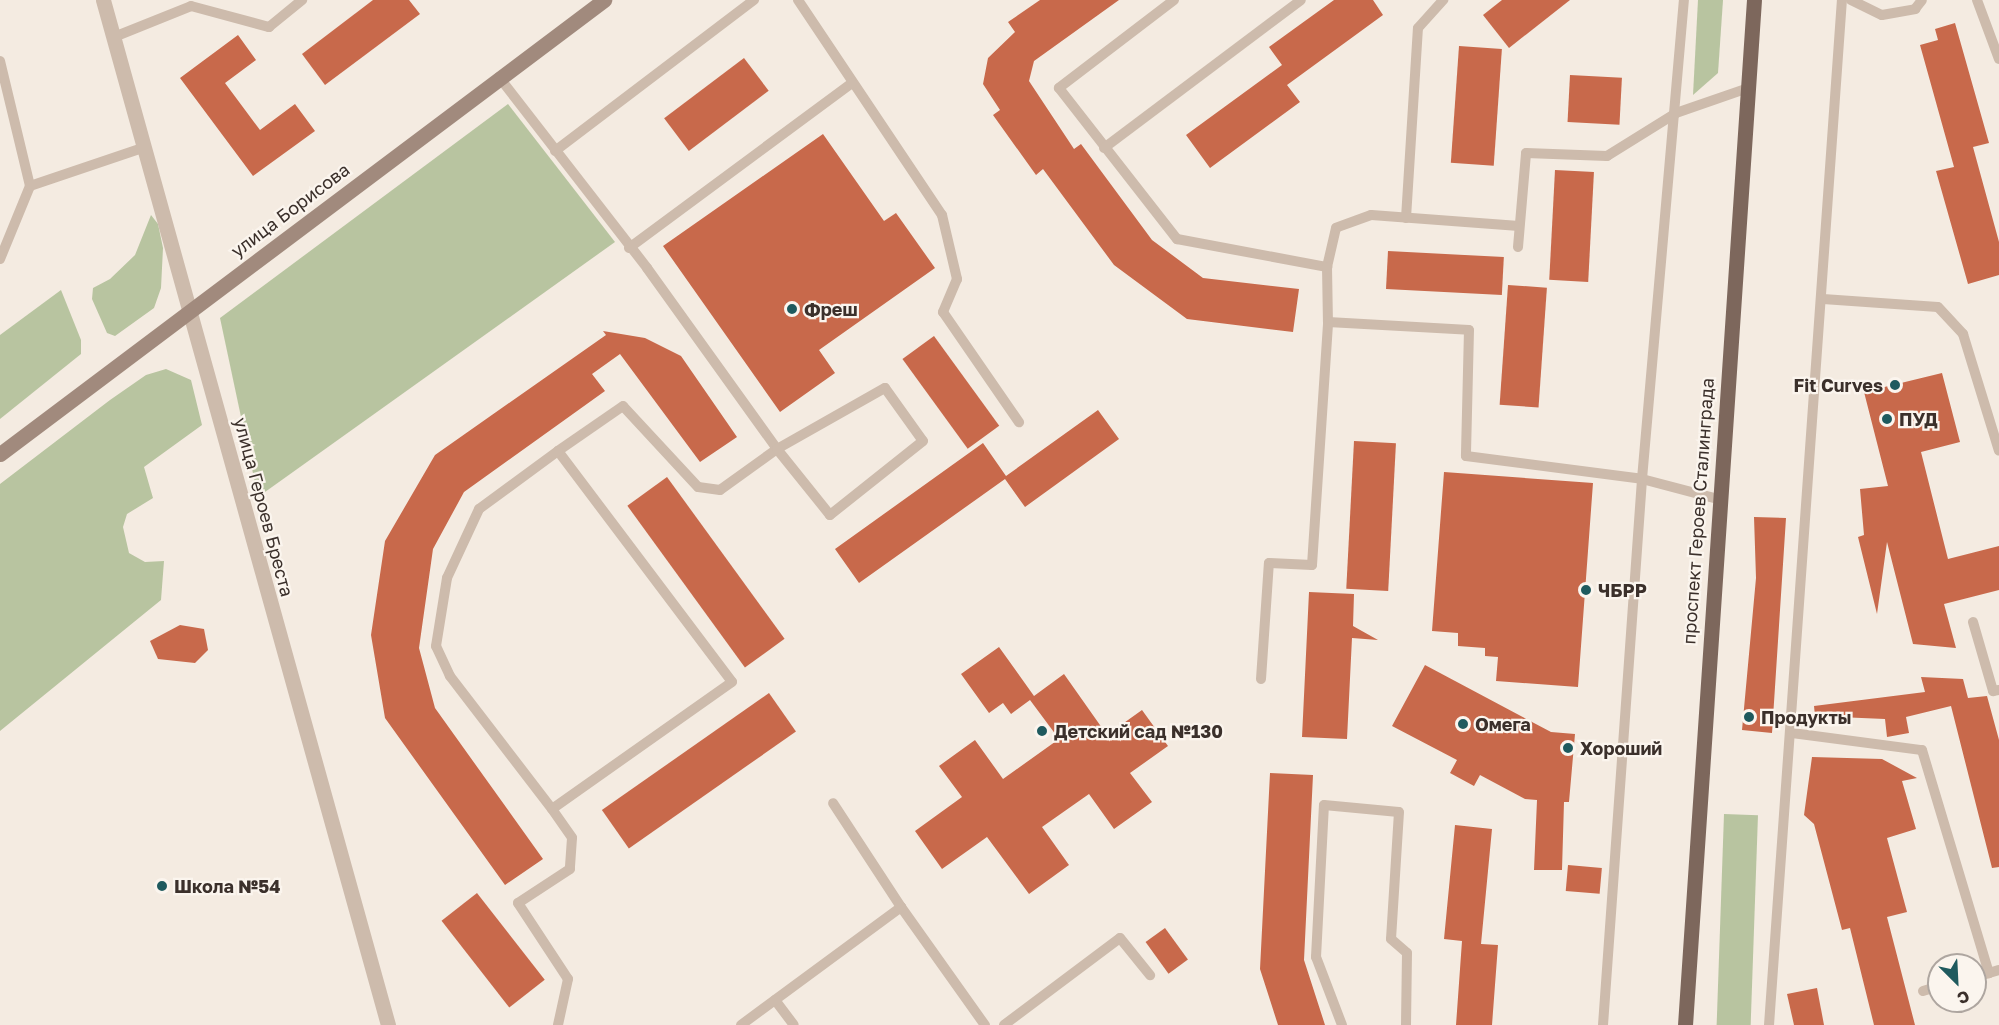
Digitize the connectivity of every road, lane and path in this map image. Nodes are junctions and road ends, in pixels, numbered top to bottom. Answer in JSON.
{"nodes":[{"id":1,"x":103,"y":0,"type":"edge"},
{"id":2,"x":302,"y":0,"type":"edge"},
{"id":3,"x":604,"y":0,"type":"edge"},
{"id":4,"x":754,"y":0,"type":"edge"},
{"id":5,"x":798,"y":0,"type":"edge"},
{"id":6,"x":1174,"y":0,"type":"edge"},
{"id":7,"x":1301,"y":0,"type":"edge"},
{"id":8,"x":1443,"y":0,"type":"edge"},
{"id":9,"x":1684,"y":0,"type":"edge"},
{"id":10,"x":1754,"y":0,"type":"edge"},
{"id":11,"x":1842,"y":0,"type":"edge"},
{"id":12,"x":1851,"y":0,"type":"edge"},
{"id":13,"x":1922,"y":0,"type":"edge"},
{"id":14,"x":1977,"y":0,"type":"edge"},
{"id":15,"x":114,"y":37,"type":"junction"},
{"id":16,"x":1999,"y":59,"type":"edge"},
{"id":17,"x":0,"y":61,"type":"edge"},
{"id":18,"x":499,"y":77,"type":"junction"},
{"id":19,"x":852,"y":83,"type":"junction"},
{"id":20,"x":1748,"y":88,"type":"junction"},
{"id":21,"x":1676,"y":113,"type":"junction"},
{"id":22,"x":145,"y":147,"type":"junction"},
{"id":23,"x":1104,"y":147,"type":"junction"},
{"id":24,"x":555,"y":151,"type":"junction"},
{"id":25,"x":30,"y":186,"type":"junction"},
{"id":26,"x":1406,"y":218,"type":"junction"},
{"id":27,"x":1519,"y":226,"type":"junction"},
{"id":28,"x":1518,"y":247,"type":"dead end"},
{"id":29,"x":629,"y":248,"type":"junction"},
{"id":30,"x":0,"y":259,"type":"edge"},
{"id":31,"x":1327,"y":267,"type":"junction"},
{"id":32,"x":1822,"y":299,"type":"junction"},
{"id":33,"x":190,"y":309,"type":"junction"},
{"id":34,"x":1328,"y":322,"type":"junction"},
{"id":35,"x":1019,"y":422,"type":"dead end"},
{"id":36,"x":777,"y":449,"type":"junction"},
{"id":37,"x":558,"y":451,"type":"junction"},
{"id":38,"x":1999,"y":451,"type":"edge"},
{"id":39,"x":0,"y":454,"type":"edge"},
{"id":40,"x":1642,"y":479,"type":"junction"},
{"id":41,"x":1718,"y":499,"type":"junction"},
{"id":42,"x":1973,"y":622,"type":"dead end"},
{"id":43,"x":1261,"y":679,"type":"dead end"},
{"id":44,"x":1999,"y":690,"type":"edge"},
{"id":45,"x":1792,"y":733,"type":"junction"},
{"id":46,"x":833,"y":803,"type":"dead end"},
{"id":47,"x":552,"y":809,"type":"junction"},
{"id":48,"x":902,"y":907,"type":"junction"},
{"id":49,"x":1994,"y":972,"type":"edge"},
{"id":50,"x":1150,"y":975,"type":"dead end"},
{"id":51,"x":1927,"y":990,"type":"edge"},
{"id":52,"x":1923,"y":991,"type":"dead end"},
{"id":53,"x":775,"y":1000,"type":"junction"},
{"id":54,"x":388,"y":1025,"type":"edge"},
{"id":55,"x":558,"y":1025,"type":"edge"},
{"id":56,"x":741,"y":1025,"type":"edge"},
{"id":57,"x":794,"y":1025,"type":"edge"},
{"id":58,"x":985,"y":1025,"type":"edge"},
{"id":59,"x":1004,"y":1025,"type":"edge"},
{"id":60,"x":1342,"y":1025,"type":"edge"},
{"id":61,"x":1406,"y":1025,"type":"edge"},
{"id":62,"x":1603,"y":1025,"type":"edge"},
{"id":63,"x":1685,"y":1025,"type":"edge"},
{"id":64,"x":1769,"y":1025,"type":"edge"}],
"edges":[{"from":1,"to":15,"type":"street","name":"улица Героев Бреста"},
{"from":2,"to":15,"type":"lane"},
{"from":3,"to":18,"type":"main road","name":"улица Борисова"},
{"from":4,"to":24,"type":"lane"},
{"from":5,"to":19,"type":"lane"},
{"from":6,"to":23,"type":"lane"},
{"from":7,"to":23,"type":"lane"},
{"from":8,"to":26,"type":"lane"},
{"from":9,"to":21,"type":"lane"},
{"from":10,"to":20,"type":"main road","name":"проспект Героев Сталинграда"},
{"from":11,"to":32,"type":"lane"},
{"from":12,"to":13,"type":"lane"},
{"from":14,"to":16,"type":"lane"},
{"from":15,"to":22,"type":"street","name":"улица Героев Бреста"},
{"from":17,"to":25,"type":"lane"},
{"from":18,"to":24,"type":"lane"},
{"from":18,"to":33,"type":"main road","name":"улица Борисова"},
{"from":19,"to":29,"type":"lane"},
{"from":19,"to":35,"type":"lane"},
{"from":20,"to":21,"type":"lane"},
{"from":20,"to":41,"type":"main road","name":"проспект Героев Сталинграда"},
{"from":21,"to":27,"type":"lane"},
{"from":21,"to":40,"type":"lane"},
{"from":22,"to":25,"type":"lane"},
{"from":22,"to":33,"type":"street","name":"улица Героев Бреста"},
{"from":23,"to":31,"type":"lane"},
{"from":24,"to":29,"type":"lane"},
{"from":25,"to":30,"type":"lane"},
{"from":26,"to":27,"type":"lane"},
{"from":26,"to":31,"type":"lane"},
{"from":27,"to":28,"type":"lane"},
{"from":29,"to":36,"type":"lane"},
{"from":31,"to":34,"type":"lane"},
{"from":32,"to":38,"type":"lane"},
{"from":32,"to":45,"type":"lane"},
{"from":33,"to":39,"type":"main road","name":"улица Борисова"},
{"from":33,"to":54,"type":"street","name":"улица Героев Бреста"},
{"from":34,"to":40,"type":"lane"},
{"from":34,"to":43,"type":"lane"},
{"from":36,"to":36,"type":"lane"},
{"from":36,"to":37,"type":"lane"},
{"from":37,"to":47,"type":"lane"},
{"from":37,"to":47,"type":"lane"},
{"from":40,"to":41,"type":"lane"},
{"from":40,"to":62,"type":"lane"},
{"from":41,"to":63,"type":"main road","name":"проспект Героев Сталинграда"},
{"from":42,"to":44,"type":"lane"},
{"from":45,"to":49,"type":"lane"},
{"from":45,"to":64,"type":"lane"},
{"from":46,"to":48,"type":"lane"},
{"from":47,"to":55,"type":"lane"},
{"from":48,"to":53,"type":"lane"},
{"from":48,"to":58,"type":"lane"},
{"from":50,"to":59,"type":"lane"},
{"from":51,"to":52,"type":"lane"},
{"from":53,"to":56,"type":"lane"},
{"from":53,"to":57,"type":"lane"},
{"from":60,"to":61,"type":"lane"}]}
